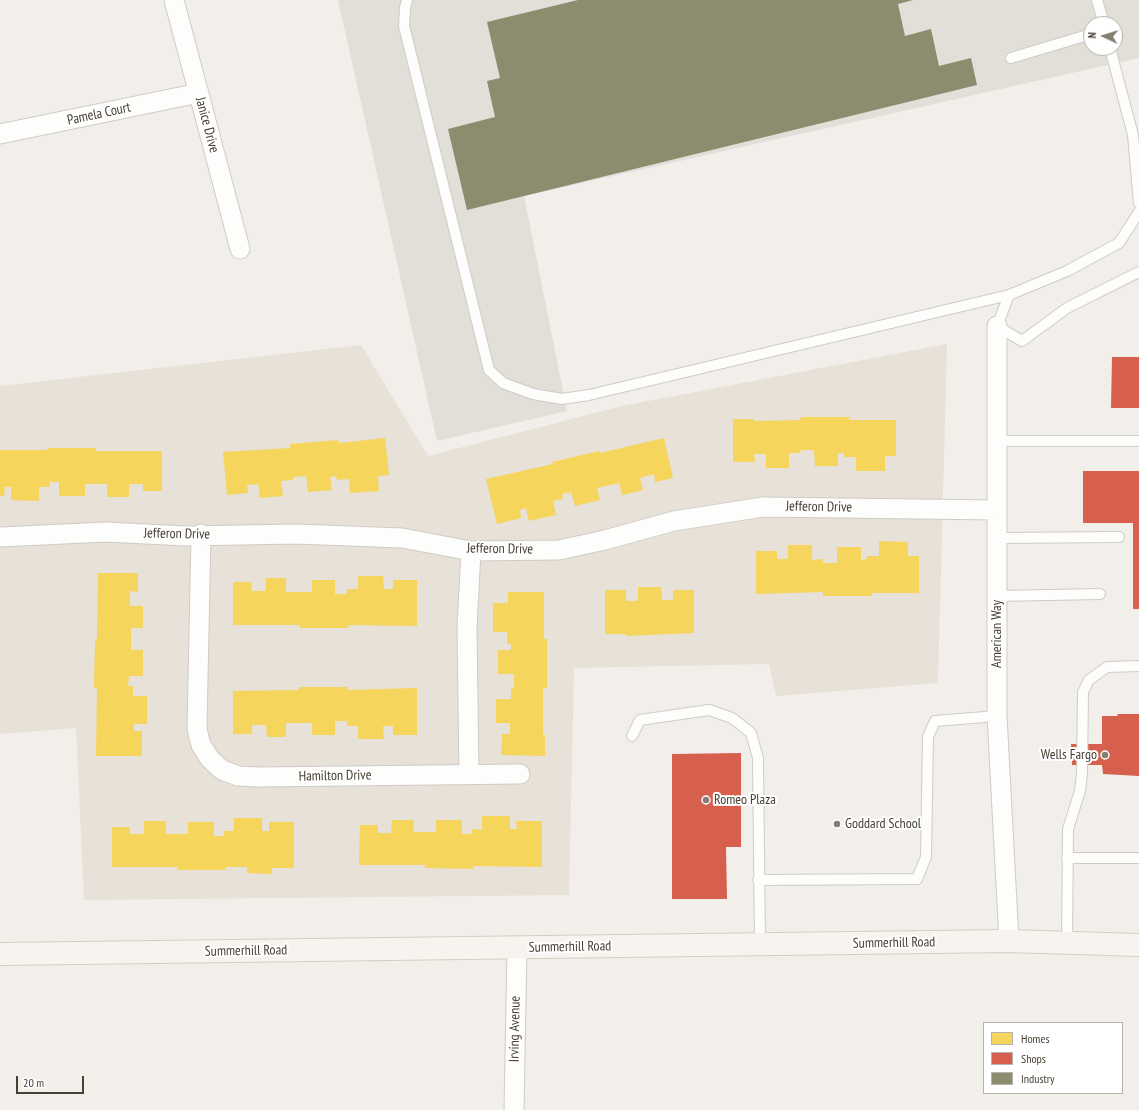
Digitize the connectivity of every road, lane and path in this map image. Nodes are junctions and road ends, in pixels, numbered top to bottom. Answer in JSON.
{"nodes":[{"id":1,"x":174,"y":0,"type":"edge"},
{"id":2,"x":407,"y":0,"type":"edge"},
{"id":3,"x":1097,"y":0,"type":"edge"},
{"id":4,"x":1102,"y":16,"type":"edge"},
{"id":5,"x":1083,"y":36,"type":"edge"},
{"id":6,"x":1112,"y":56,"type":"edge"},
{"id":7,"x":1011,"y":58,"type":"dead end"},
{"id":8,"x":199,"y":93,"type":"junction"},
{"id":9,"x":0,"y":134,"type":"edge"},
{"id":10,"x":1139,"y":203,"type":"edge"},
{"id":11,"x":1139,"y":212,"type":"edge"},
{"id":12,"x":240,"y":249,"type":"dead end"},
{"id":13,"x":1139,"y":272,"type":"edge"},
{"id":14,"x":1009,"y":295,"type":"junction"},
{"id":15,"x":997,"y":326,"type":"junction"},
{"id":16,"x":996,"y":441,"type":"junction"},
{"id":17,"x":1139,"y":441,"type":"edge"},
{"id":18,"x":996,"y":510,"type":"junction"},
{"id":19,"x":201,"y":534,"type":"junction"},
{"id":20,"x":0,"y":537,"type":"edge"},
{"id":21,"x":1119,"y":537,"type":"dead end"},
{"id":22,"x":997,"y":538,"type":"junction"},
{"id":23,"x":471,"y":551,"type":"junction"},
{"id":24,"x":1100,"y":594,"type":"dead end"},
{"id":25,"x":997,"y":596,"type":"junction"},
{"id":26,"x":1139,"y":666,"type":"edge"},
{"id":27,"x":997,"y":716,"type":"junction"},
{"id":28,"x":632,"y":736,"type":"dead end"},
{"id":29,"x":520,"y":774,"type":"dead end"},
{"id":30,"x":470,"y":775,"type":"junction"},
{"id":31,"x":1067,"y":858,"type":"junction"},
{"id":32,"x":1139,"y":858,"type":"edge"},
{"id":33,"x":758,"y":880,"type":"junction"},
{"id":34,"x":1009,"y":942,"type":"junction"},
{"id":35,"x":1067,"y":943,"type":"junction"},
{"id":36,"x":760,"y":945,"type":"junction"},
{"id":37,"x":1139,"y":945,"type":"edge"},
{"id":38,"x":516,"y":948,"type":"junction"},
{"id":39,"x":0,"y":954,"type":"edge"},
{"id":40,"x":514,"y":1110,"type":"edge"}],
"edges":[{"from":1,"to":8,"type":"street","name":"Janice Drive"},
{"from":2,"to":14,"type":"lane"},
{"from":3,"to":4,"type":"lane"},
{"from":5,"to":7,"type":"lane"},
{"from":6,"to":10,"type":"lane"},
{"from":8,"to":9,"type":"street","name":"Pamela Court"},
{"from":8,"to":12,"type":"street","name":"Janice Drive"},
{"from":11,"to":14,"type":"lane"},
{"from":13,"to":15,"type":"lane"},
{"from":14,"to":15,"type":"lane"},
{"from":15,"to":16,"type":"street","name":"American Way"},
{"from":16,"to":17,"type":"lane"},
{"from":16,"to":18,"type":"street","name":"American Way"},
{"from":18,"to":22,"type":"street","name":"American Way"},
{"from":18,"to":23,"type":"street","name":"Jefferon Drive"},
{"from":19,"to":20,"type":"street","name":"Jefferon Drive"},
{"from":19,"to":23,"type":"street","name":"Jefferon Drive"},
{"from":19,"to":30,"type":"street","name":"Hamilton Drive"},
{"from":21,"to":22,"type":"lane"},
{"from":22,"to":25,"type":"street","name":"American Way"},
{"from":23,"to":30,"type":"street"},
{"from":24,"to":25,"type":"lane"},
{"from":25,"to":27,"type":"street","name":"American Way"},
{"from":26,"to":31,"type":"lane"},
{"from":27,"to":33,"type":"lane"},
{"from":27,"to":34,"type":"street","name":"American Way"},
{"from":28,"to":33,"type":"lane"},
{"from":29,"to":30,"type":"street","name":"Hamilton Drive"},
{"from":31,"to":32,"type":"lane"},
{"from":31,"to":35,"type":"lane"},
{"from":33,"to":36,"type":"lane"},
{"from":34,"to":35,"type":"main road","name":"Summerhill Road"},
{"from":34,"to":36,"type":"main road","name":"Summerhill Road"},
{"from":35,"to":37,"type":"main road","name":"Summerhill Road"},
{"from":36,"to":38,"type":"main road","name":"Summerhill Road"},
{"from":38,"to":39,"type":"main road","name":"Summerhill Road"},
{"from":38,"to":40,"type":"street","name":"Irving Avenue"}]}
